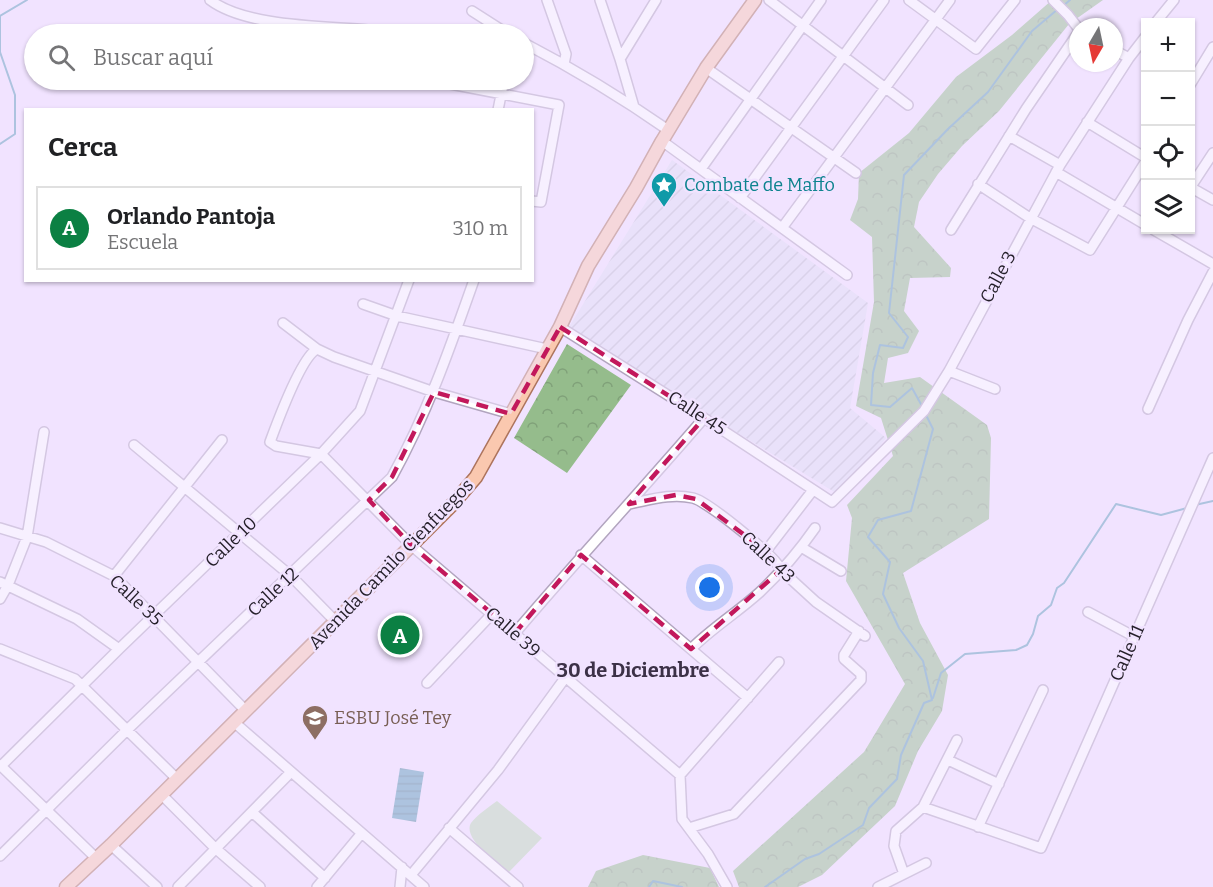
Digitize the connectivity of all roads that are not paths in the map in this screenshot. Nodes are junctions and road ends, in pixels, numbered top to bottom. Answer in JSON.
{"nodes":[{"id":1,"x":210,"y":0,"type":"edge"},
{"id":2,"x":547,"y":0,"type":"edge"},
{"id":3,"x":600,"y":0,"type":"edge"},
{"id":4,"x":656,"y":0,"type":"edge"},
{"id":5,"x":755,"y":0,"type":"edge"},
{"id":6,"x":769,"y":0,"type":"edge"},
{"id":7,"x":821,"y":0,"type":"edge"},
{"id":8,"x":884,"y":0,"type":"edge"},
{"id":9,"x":909,"y":0,"type":"edge"},
{"id":10,"x":950,"y":0,"type":"edge"},
{"id":11,"x":1015,"y":0,"type":"edge"},
{"id":12,"x":1174,"y":0,"type":"edge"},
{"id":13,"x":1055,"y":2,"type":"edge"},
{"id":14,"x":472,"y":11,"type":"dead end"},
{"id":15,"x":1070,"y":18,"type":"edge"},
{"id":16,"x":1159,"y":18,"type":"edge"},
{"id":17,"x":936,"y":19,"type":"junction"},
{"id":18,"x":301,"y":24,"type":"edge"},
{"id":19,"x":492,"y":24,"type":"edge"},
{"id":20,"x":803,"y":25,"type":"junction"},
{"id":21,"x":1141,"y":42,"type":"edge"},
{"id":22,"x":1069,"y":46,"type":"edge"},
{"id":23,"x":1213,"y":47,"type":"edge"},
{"id":24,"x":534,"y":48,"type":"edge"},
{"id":25,"x":1123,"y":55,"type":"edge"},
{"id":26,"x":844,"y":57,"type":"junction"},
{"id":27,"x":1129,"y":58,"type":"junction"},
{"id":28,"x":620,"y":59,"type":"junction"},
{"id":29,"x":564,"y":64,"type":"junction"},
{"id":30,"x":706,"y":68,"type":"junction"},
{"id":31,"x":1195,"y":78,"type":"edge"},
{"id":32,"x":885,"y":87,"type":"junction"},
{"id":33,"x":480,"y":90,"type":"edge"},
{"id":34,"x":501,"y":90,"type":"edge"},
{"id":35,"x":500,"y":94,"type":"junction"},
{"id":36,"x":751,"y":98,"type":"junction"},
{"id":37,"x":908,"y":105,"type":"dead end"},
{"id":38,"x":634,"y":107,"type":"junction"},
{"id":39,"x":498,"y":108,"type":"edge"},
{"id":40,"x":1087,"y":122,"type":"junction"},
{"id":41,"x":791,"y":127,"type":"junction"},
{"id":42,"x":665,"y":136,"type":"junction"},
{"id":43,"x":1009,"y":136,"type":"junction"},
{"id":44,"x":1213,"y":153,"type":"edge"},
{"id":45,"x":833,"y":157,"type":"junction"},
{"id":46,"x":1141,"y":157,"type":"edge"},
{"id":47,"x":1058,"y":168,"type":"junction"},
{"id":48,"x":1141,"y":168,"type":"edge"},
{"id":49,"x":701,"y":170,"type":"junction"},
{"id":50,"x":856,"y":173,"type":"dead end"},
{"id":51,"x":1195,"y":182,"type":"edge"},
{"id":52,"x":978,"y":184,"type":"junction"},
{"id":53,"x":1195,"y":190,"type":"edge"},
{"id":54,"x":740,"y":198,"type":"junction"},
{"id":55,"x":1213,"y":200,"type":"edge"},
{"id":56,"x":534,"y":201,"type":"edge"},
{"id":57,"x":1116,"y":208,"type":"junction"},
{"id":58,"x":1030,"y":218,"type":"junction"},
{"id":59,"x":1141,"y":222,"type":"edge"},
{"id":60,"x":782,"y":228,"type":"junction"},
{"id":61,"x":951,"y":230,"type":"dead end"},
{"id":62,"x":1169,"y":234,"type":"edge"},
{"id":63,"x":1213,"y":264,"type":"edge"},
{"id":64,"x":1213,"y":272,"type":"edge"},
{"id":65,"x":847,"y":275,"type":"dead end"},
{"id":66,"x":408,"y":282,"type":"edge"},
{"id":67,"x":473,"y":282,"type":"edge"},
{"id":68,"x":363,"y":304,"type":"dead end"},
{"id":69,"x":397,"y":316,"type":"junction"},
{"id":70,"x":283,"y":323,"type":"dead end"},
{"id":71,"x":560,"y":327,"type":"junction"},
{"id":72,"x":456,"y":330,"type":"junction"},
{"id":73,"x":317,"y":349,"type":"junction"},
{"id":74,"x":547,"y":350,"type":"junction"},
{"id":75,"x":949,"y":370,"type":"junction"},
{"id":76,"x":375,"y":371,"type":"junction"},
{"id":77,"x":995,"y":389,"type":"dead end"},
{"id":78,"x":434,"y":392,"type":"junction"},
{"id":79,"x":1148,"y":409,"type":"dead end"},
{"id":80,"x":511,"y":414,"type":"junction"},
{"id":81,"x":704,"y":418,"type":"junction"},
{"id":82,"x":44,"y":432,"type":"dead end"},
{"id":83,"x":222,"y":440,"type":"dead end"},
{"id":84,"x":134,"y":445,"type":"dead end"},
{"id":85,"x":321,"y":454,"type":"junction"},
{"id":86,"x":1213,"y":458,"type":"edge"},
{"id":87,"x":184,"y":486,"type":"junction"},
{"id":88,"x":813,"y":490,"type":"junction"},
{"id":89,"x":369,"y":500,"type":"junction"},
{"id":90,"x":832,"y":502,"type":"joint"},
{"id":91,"x":629,"y":504,"type":"junction"},
{"id":92,"x":0,"y":528,"type":"edge"},
{"id":93,"x":815,"y":528,"type":"dead end"},
{"id":94,"x":241,"y":532,"type":"junction"},
{"id":95,"x":27,"y":537,"type":"junction"},
{"id":96,"x":412,"y":546,"type":"junction"},
{"id":97,"x":801,"y":547,"type":"junction"},
{"id":98,"x":766,"y":551,"type":"junction"},
{"id":99,"x":581,"y":555,"type":"junction"},
{"id":100,"x":781,"y":570,"type":"junction"},
{"id":101,"x":841,"y":571,"type":"dead end"},
{"id":102,"x":114,"y":576,"type":"junction"},
{"id":103,"x":291,"y":576,"type":"junction"},
{"id":104,"x":4,"y":584,"type":"edge"},
{"id":105,"x":0,"y":598,"type":"edge"},
{"id":106,"x":1088,"y":612,"type":"dead end"},
{"id":107,"x":492,"y":614,"type":"junction"},
{"id":108,"x":154,"y":616,"type":"junction"},
{"id":109,"x":336,"y":622,"type":"junction"},
{"id":110,"x":515,"y":633,"type":"junction"},
{"id":111,"x":1135,"y":637,"type":"junction"},
{"id":112,"x":0,"y":649,"type":"edge"},
{"id":113,"x":119,"y":649,"type":"junction"},
{"id":114,"x":691,"y":649,"type":"junction"},
{"id":115,"x":199,"y":662,"type":"junction"},
{"id":116,"x":779,"y":662,"type":"dead end"},
{"id":117,"x":565,"y":678,"type":"junction"},
{"id":118,"x":427,"y":683,"type":"dead end"},
{"id":119,"x":82,"y":687,"type":"junction"},
{"id":120,"x":1043,"y":690,"type":"dead end"},
{"id":121,"x":748,"y":698,"type":"junction"},
{"id":122,"x":246,"y":711,"type":"junction"},
{"id":123,"x":235,"y":723,"type":"junction"},
{"id":124,"x":127,"y":730,"type":"junction"},
{"id":125,"x":957,"y":740,"type":"dead end"},
{"id":126,"x":948,"y":760,"type":"junction"},
{"id":127,"x":0,"y":766,"type":"edge"},
{"id":128,"x":291,"y":772,"type":"junction"},
{"id":129,"x":680,"y":775,"type":"junction"},
{"id":130,"x":177,"y":779,"type":"junction"},
{"id":131,"x":999,"y":784,"type":"junction"},
{"id":132,"x":162,"y":795,"type":"junction"},
{"id":133,"x":923,"y":807,"type":"junction"},
{"id":134,"x":47,"y":810,"type":"junction"},
{"id":135,"x":252,"y":812,"type":"junction"},
{"id":136,"x":978,"y":827,"type":"junction"},
{"id":137,"x":449,"y":828,"type":"junction"},
{"id":138,"x":689,"y":828,"type":"junction"},
{"id":139,"x":361,"y":834,"type":"junction"},
{"id":140,"x":111,"y":845,"type":"junction"},
{"id":141,"x":215,"y":848,"type":"junction"},
{"id":142,"x":0,"y":856,"type":"edge"},
{"id":143,"x":97,"y":859,"type":"junction"},
{"id":144,"x":926,"y":863,"type":"dead end"},
{"id":145,"x":402,"y":867,"type":"junction"},
{"id":146,"x":903,"y":874,"type":"junction"},
{"id":147,"x":411,"y":875,"type":"junction"},
{"id":148,"x":324,"y":878,"type":"junction"},
{"id":149,"x":727,"y":886,"type":"edge"},
{"id":150,"x":66,"y":887,"type":"edge"},
{"id":151,"x":158,"y":887,"type":"edge"},
{"id":152,"x":178,"y":887,"type":"edge"},
{"id":153,"x":260,"y":887,"type":"edge"},
{"id":154,"x":317,"y":887,"type":"edge"},
{"id":155,"x":400,"y":887,"type":"edge"},
{"id":156,"x":424,"y":887,"type":"edge"},
{"id":157,"x":518,"y":887,"type":"edge"},
{"id":158,"x":878,"y":887,"type":"edge"}],
"edges":[{"from":1,"to":18,"type":"street"},
{"from":2,"to":29,"type":"street"},
{"from":3,"to":28,"type":"street"},
{"from":4,"to":28,"type":"street"},
{"from":5,"to":30,"type":"main road","name":"Avenida Camilo Cienfuegos"},
{"from":6,"to":20,"type":"street"},
{"from":7,"to":20,"type":"street"},
{"from":8,"to":26,"type":"street"},
{"from":9,"to":17,"type":"street"},
{"from":10,"to":17,"type":"street"},
{"from":11,"to":17,"type":"street"},
{"from":12,"to":16,"type":"street"},
{"from":13,"to":15,"type":"street"},
{"from":14,"to":19,"type":"street"},
{"from":17,"to":32,"type":"street"},
{"from":20,"to":26,"type":"street"},
{"from":20,"to":36,"type":"street"},
{"from":21,"to":27,"type":"street","name":"Calle 3"},
{"from":22,"to":43,"type":"street"},
{"from":23,"to":31,"type":"street"},
{"from":24,"to":29,"type":"street"},
{"from":25,"to":27,"type":"street"},
{"from":26,"to":32,"type":"street"},
{"from":26,"to":41,"type":"street"},
{"from":27,"to":40,"type":"street","name":"Calle 3"},
{"from":28,"to":38,"type":"street"},
{"from":29,"to":38,"type":"street"},
{"from":30,"to":36,"type":"street"},
{"from":30,"to":42,"type":"main road","name":"Avenida Camilo Cienfuegos"},
{"from":32,"to":37,"type":"street"},
{"from":32,"to":45,"type":"street"},
{"from":33,"to":35,"type":"street"},
{"from":34,"to":35,"type":"street"},
{"from":35,"to":39,"type":"street"},
{"from":35,"to":56,"type":"street"},
{"from":36,"to":41,"type":"street"},
{"from":36,"to":49,"type":"street"},
{"from":38,"to":42,"type":"street"},
{"from":40,"to":46,"type":"street"},
{"from":40,"to":47,"type":"street","name":"Calle 3"},
{"from":41,"to":45,"type":"street"},
{"from":41,"to":54,"type":"street"},
{"from":42,"to":49,"type":"street"},
{"from":42,"to":71,"type":"main road","name":"Avenida Camilo Cienfuegos"},
{"from":43,"to":47,"type":"street"},
{"from":43,"to":52,"type":"street"},
{"from":44,"to":51,"type":"street"},
{"from":45,"to":50,"type":"street"},
{"from":45,"to":60,"type":"street"},
{"from":47,"to":57,"type":"street"},
{"from":47,"to":58,"type":"street","name":"Calle 3"},
{"from":48,"to":57,"type":"street"},
{"from":49,"to":54,"type":"street"},
{"from":52,"to":58,"type":"street"},
{"from":52,"to":61,"type":"street"},
{"from":53,"to":55,"type":"street"},
{"from":54,"to":60,"type":"street"},
{"from":57,"to":58,"type":"street"},
{"from":57,"to":59,"type":"street"},
{"from":58,"to":75,"type":"street","name":"Calle 3"},
{"from":60,"to":65,"type":"street"},
{"from":62,"to":63,"type":"street"},
{"from":64,"to":79,"type":"street"},
{"from":66,"to":69,"type":"street","name":"Calle 10"},
{"from":67,"to":72,"type":"street","name":"Calle 12"},
{"from":68,"to":69,"type":"street"},
{"from":69,"to":72,"type":"street"},
{"from":69,"to":76,"type":"street","name":"Calle 10"},
{"from":70,"to":73,"type":"street"},
{"from":71,"to":74,"type":"main road","name":"Avenida Camilo Cienfuegos"},
{"from":71,"to":81,"type":"street","name":"Calle 45"},
{"from":72,"to":74,"type":"street"},
{"from":72,"to":78,"type":"street","name":"Calle 12"},
{"from":73,"to":76,"type":"street"},
{"from":73,"to":85,"type":"street"},
{"from":74,"to":80,"type":"main road","name":"Avenida Camilo Cienfuegos"},
{"from":75,"to":77,"type":"street"},
{"from":75,"to":90,"type":"street","name":"Calle 3"},
{"from":76,"to":78,"type":"street"},
{"from":76,"to":85,"type":"street","name":"Calle 10"},
{"from":78,"to":80,"type":"street"},
{"from":78,"to":89,"type":"street","name":"Calle 12"},
{"from":80,"to":96,"type":"main road","name":"Avenida Camilo Cienfuegos"},
{"from":81,"to":88,"type":"street","name":"Calle 45"},
{"from":81,"to":91,"type":"street"},
{"from":82,"to":95,"type":"street"},
{"from":83,"to":87,"type":"street"},
{"from":84,"to":87,"type":"street"},
{"from":85,"to":89,"type":"street","name":"Calle 39"},
{"from":85,"to":94,"type":"street","name":"Calle 10"},
{"from":86,"to":111,"type":"street","name":"Calle 11"},
{"from":87,"to":94,"type":"street"},
{"from":87,"to":102,"type":"street"},
{"from":88,"to":90,"type":"street","name":"Calle 45"},
{"from":88,"to":98,"type":"street"},
{"from":89,"to":96,"type":"street","name":"Calle 39"},
{"from":89,"to":103,"type":"street","name":"Calle 12"},
{"from":91,"to":98,"type":"street","name":"Calle 43"},
{"from":91,"to":99,"type":"street"},
{"from":92,"to":95,"type":"street","name":"Calle 35"},
{"from":93,"to":97,"type":"street"},
{"from":94,"to":103,"type":"street"},
{"from":94,"to":108,"type":"street","name":"Calle 10"},
{"from":95,"to":102,"type":"street","name":"Calle 35"},
{"from":95,"to":104,"type":"street"},
{"from":96,"to":107,"type":"street","name":"Calle 39"},
{"from":96,"to":109,"type":"main road","name":"Avenida Camilo Cienfuegos"},
{"from":97,"to":100,"type":"street"},
{"from":97,"to":101,"type":"street"},
{"from":98,"to":100,"type":"street","name":"Calle 43"},
{"from":99,"to":110,"type":"street"},
{"from":99,"to":114,"type":"street"},
{"from":100,"to":114,"type":"street"},
{"from":100,"to":138,"type":"street","name":"Calle 43"},
{"from":102,"to":108,"type":"street","name":"Calle 35"},
{"from":103,"to":109,"type":"street"},
{"from":103,"to":115,"type":"street","name":"Calle 12"},
{"from":104,"to":105,"type":"street"},
{"from":104,"to":113,"type":"street"},
{"from":106,"to":111,"type":"street"},
{"from":107,"to":110,"type":"street","name":"Calle 39"},
{"from":107,"to":118,"type":"street"},
{"from":108,"to":113,"type":"street","name":"Calle 10"},
{"from":108,"to":115,"type":"street","name":"Calle 35"},
{"from":109,"to":122,"type":"main road","name":"Avenida Camilo Cienfuegos"},
{"from":110,"to":117,"type":"street","name":"Calle 39"},
{"from":111,"to":136,"type":"street","name":"Calle 11"},
{"from":112,"to":119,"type":"street"},
{"from":113,"to":119,"type":"street","name":"Calle 10"},
{"from":114,"to":121,"type":"street"},
{"from":115,"to":122,"type":"street","name":"Calle 35"},
{"from":115,"to":124,"type":"street","name":"Calle 12"},
{"from":116,"to":121,"type":"street"},
{"from":117,"to":129,"type":"street","name":"Calle 39"},
{"from":117,"to":137,"type":"street"},
{"from":119,"to":124,"type":"street"},
{"from":119,"to":127,"type":"street","name":"Calle 10"},
{"from":120,"to":131,"type":"street"},
{"from":121,"to":129,"type":"street"},
{"from":122,"to":123,"type":"main road","name":"Avenida Camilo Cienfuegos"},
{"from":123,"to":128,"type":"street"},
{"from":123,"to":130,"type":"main road","name":"Avenida Camilo Cienfuegos"},
{"from":124,"to":130,"type":"street"},
{"from":124,"to":134,"type":"street","name":"Calle 12"},
{"from":125,"to":126,"type":"street"},
{"from":126,"to":131,"type":"street"},
{"from":126,"to":133,"type":"street"},
{"from":127,"to":134,"type":"street"},
{"from":128,"to":135,"type":"street"},
{"from":128,"to":139,"type":"street"},
{"from":129,"to":138,"type":"street"},
{"from":130,"to":132,"type":"main road","name":"Avenida Camilo Cienfuegos"},
{"from":131,"to":136,"type":"street"},
{"from":132,"to":140,"type":"main road","name":"Avenida Camilo Cienfuegos"},
{"from":132,"to":141,"type":"street"},
{"from":133,"to":136,"type":"street"},
{"from":133,"to":146,"type":"street"},
{"from":134,"to":142,"type":"street","name":"Calle 12"},
{"from":134,"to":143,"type":"street"},
{"from":135,"to":141,"type":"street"},
{"from":135,"to":148,"type":"street"},
{"from":137,"to":147,"type":"street"},
{"from":137,"to":157,"type":"street"},
{"from":138,"to":149,"type":"street"},
{"from":139,"to":145,"type":"street"},
{"from":139,"to":148,"type":"street"},
{"from":140,"to":143,"type":"main road","name":"Avenida Camilo Cienfuegos"},
{"from":140,"to":151,"type":"street"},
{"from":141,"to":152,"type":"street"},
{"from":141,"to":153,"type":"street"},
{"from":143,"to":150,"type":"main road","name":"Avenida Camilo Cienfuegos"},
{"from":144,"to":146,"type":"street"},
{"from":145,"to":147,"type":"street"},
{"from":145,"to":155,"type":"street"},
{"from":146,"to":158,"type":"street"},
{"from":147,"to":156,"type":"street"},
{"from":148,"to":154,"type":"street"}]}
